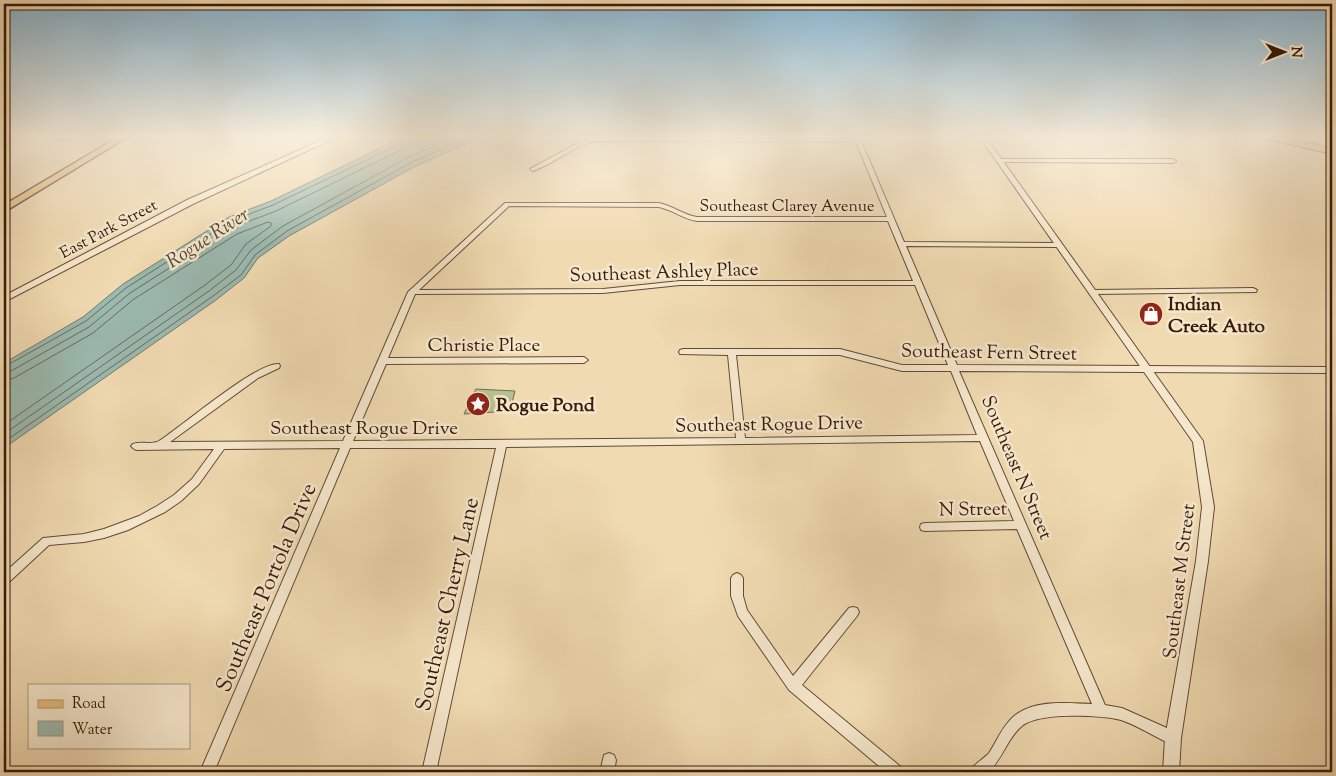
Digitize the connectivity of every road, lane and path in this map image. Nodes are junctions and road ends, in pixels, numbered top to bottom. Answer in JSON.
{"nodes":[{"id":1,"x":65,"y":172,"type":"edge"},
{"id":2,"x":256,"y":172,"type":"edge"},
{"id":3,"x":871,"y":172,"type":"edge"},
{"id":4,"x":1008,"y":172,"type":"edge"},
{"id":5,"x":4,"y":209,"type":"edge"},
{"id":6,"x":891,"y":219,"type":"junction"},
{"id":7,"x":902,"y":244,"type":"junction"},
{"id":8,"x":1060,"y":245,"type":"junction"},
{"id":9,"x":918,"y":283,"type":"junction"},
{"id":10,"x":1253,"y":290,"type":"dead end"},
{"id":11,"x":412,"y":292,"type":"junction"},
{"id":12,"x":1094,"y":292,"type":"junction"},
{"id":13,"x":4,"y":299,"type":"edge"},
{"id":14,"x":683,"y":352,"type":"dead end"},
{"id":15,"x":732,"y":352,"type":"junction"},
{"id":16,"x":584,"y":360,"type":"dead end"},
{"id":17,"x":384,"y":361,"type":"junction"},
{"id":18,"x":276,"y":366,"type":"dead end"},
{"id":19,"x":953,"y":368,"type":"junction"},
{"id":20,"x":1146,"y":368,"type":"junction"},
{"id":21,"x":1324,"y":370,"type":"dead end"},
{"id":22,"x":983,"y":438,"type":"junction"},
{"id":23,"x":741,"y":440,"type":"junction"},
{"id":24,"x":348,"y":444,"type":"junction"},
{"id":25,"x":502,"y":444,"type":"junction"},
{"id":26,"x":136,"y":446,"type":"dead end"},
{"id":27,"x":160,"y":446,"type":"junction"},
{"id":28,"x":221,"y":446,"type":"junction"},
{"id":29,"x":1021,"y":525,"type":"junction"},
{"id":30,"x":925,"y":527,"type":"dead end"},
{"id":31,"x":737,"y":578,"type":"dead end"},
{"id":32,"x":4,"y":580,"type":"edge"},
{"id":33,"x":853,"y":612,"type":"dead end"},
{"id":34,"x":793,"y":686,"type":"junction"},
{"id":35,"x":1101,"y":710,"type":"junction"},
{"id":36,"x":1173,"y":738,"type":"junction"},
{"id":37,"x":207,"y":772,"type":"edge"},
{"id":38,"x":429,"y":772,"type":"edge"},
{"id":39,"x":896,"y":772,"type":"edge"},
{"id":40,"x":977,"y":772,"type":"edge"},
{"id":41,"x":1171,"y":772,"type":"edge"}],
"edges":[{"from":1,"to":5,"type":"main road"},
{"from":2,"to":13,"type":"street","name":"East Park Street"},
{"from":3,"to":6,"type":"street","name":"Southeast N Street"},
{"from":4,"to":8,"type":"street","name":"Southeast M Street"},
{"from":6,"to":7,"type":"street","name":"Southeast N Street"},
{"from":6,"to":11,"type":"street","name":"Southeast Clarey Avenue"},
{"from":7,"to":8,"type":"street"},
{"from":7,"to":9,"type":"street","name":"Southeast N Street"},
{"from":8,"to":12,"type":"street","name":"Southeast M Street"},
{"from":9,"to":11,"type":"street","name":"Southeast Ashley Place"},
{"from":9,"to":19,"type":"street","name":"Southeast N Street"},
{"from":10,"to":12,"type":"street"},
{"from":11,"to":17,"type":"street","name":"Southeast Portola Drive"},
{"from":12,"to":20,"type":"street","name":"Southeast M Street"},
{"from":14,"to":15,"type":"street","name":"Southeast Fern Street"},
{"from":15,"to":19,"type":"street","name":"Southeast Fern Street"},
{"from":15,"to":23,"type":"street"},
{"from":16,"to":17,"type":"street","name":"Christie Place"},
{"from":17,"to":24,"type":"street","name":"Southeast Portola Drive"},
{"from":18,"to":27,"type":"street"},
{"from":19,"to":20,"type":"street","name":"Southeast Fern Street"},
{"from":19,"to":22,"type":"street","name":"Southeast N Street"},
{"from":20,"to":21,"type":"street","name":"Southeast Fern Street"},
{"from":20,"to":36,"type":"street","name":"Southeast M Street"},
{"from":22,"to":23,"type":"street","name":"Southeast Rogue Drive"},
{"from":22,"to":29,"type":"street","name":"Southeast N Street"},
{"from":23,"to":25,"type":"street","name":"Southeast Rogue Drive"},
{"from":24,"to":25,"type":"street","name":"Southeast Rogue Drive"},
{"from":24,"to":28,"type":"street","name":"Southeast Rogue Drive"},
{"from":24,"to":37,"type":"street","name":"Southeast Portola Drive"},
{"from":25,"to":38,"type":"street","name":"Southeast Cherry Lane"},
{"from":26,"to":27,"type":"street","name":"Southeast Rogue Drive"},
{"from":27,"to":28,"type":"street","name":"Southeast Rogue Drive"},
{"from":28,"to":32,"type":"street"},
{"from":29,"to":30,"type":"street","name":"N Street"},
{"from":29,"to":35,"type":"street","name":"Southeast N Street"},
{"from":31,"to":34,"type":"street"},
{"from":33,"to":34,"type":"street"},
{"from":34,"to":39,"type":"street"},
{"from":35,"to":36,"type":"street"},
{"from":35,"to":40,"type":"street"},
{"from":36,"to":41,"type":"street"}]}
